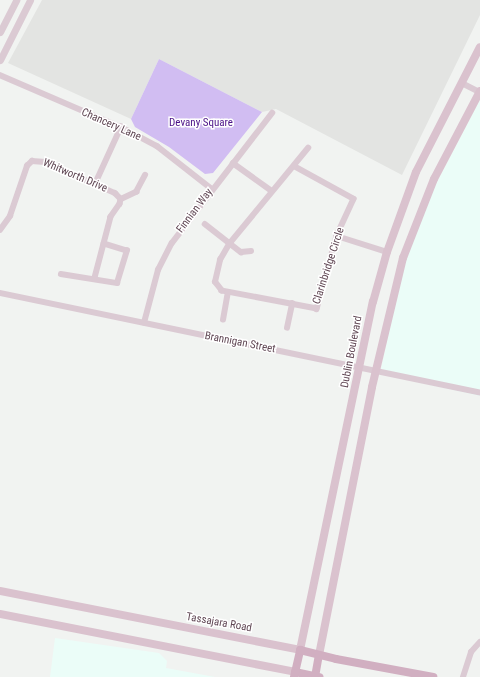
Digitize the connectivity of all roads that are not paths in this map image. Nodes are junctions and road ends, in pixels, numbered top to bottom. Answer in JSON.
{"nodes":[{"id":1,"x":16,"y":0,"type":"edge"},
{"id":2,"x":30,"y":0,"type":"edge"},
{"id":3,"x":0,"y":32,"type":"edge"},
{"id":4,"x":480,"y":47,"type":"edge"},
{"id":5,"x":0,"y":60,"type":"edge"},
{"id":6,"x":0,"y":75,"type":"edge"},
{"id":7,"x":462,"y":83,"type":"junction"},
{"id":8,"x":480,"y":92,"type":"edge"},
{"id":9,"x":272,"y":113,"type":"dead end"},
{"id":10,"x":121,"y":127,"type":"junction"},
{"id":11,"x":308,"y":148,"type":"dead end"},
{"id":12,"x":233,"y":162,"type":"junction"},
{"id":13,"x":294,"y":166,"type":"junction"},
{"id":14,"x":145,"y":175,"type":"dead end"},
{"id":15,"x":95,"y":184,"type":"junction"},
{"id":16,"x":212,"y":189,"type":"junction"},
{"id":17,"x":272,"y":191,"type":"junction"},
{"id":18,"x":121,"y":199,"type":"junction"},
{"id":19,"x":205,"y":224,"type":"dead end"},
{"id":20,"x":0,"y":230,"type":"edge"},
{"id":21,"x":337,"y":236,"type":"junction"},
{"id":22,"x":230,"y":243,"type":"junction"},
{"id":23,"x":104,"y":244,"type":"junction"},
{"id":24,"x":251,"y":251,"type":"dead end"},
{"id":25,"x":387,"y":252,"type":"junction"},
{"id":26,"x":61,"y":274,"type":"dead end"},
{"id":27,"x":95,"y":278,"type":"junction"},
{"id":28,"x":228,"y":292,"type":"junction"},
{"id":29,"x":0,"y":293,"type":"edge"},
{"id":30,"x":292,"y":304,"type":"junction"},
{"id":31,"x":223,"y":320,"type":"dead end"},
{"id":32,"x":144,"y":323,"type":"junction"},
{"id":33,"x":287,"y":328,"type":"dead end"},
{"id":34,"x":360,"y":367,"type":"junction"},
{"id":35,"x":376,"y":371,"type":"junction"},
{"id":36,"x":480,"y":392,"type":"edge"},
{"id":37,"x":0,"y":591,"type":"edge"},
{"id":38,"x":0,"y":614,"type":"edge"},
{"id":39,"x":480,"y":642,"type":"edge"},
{"id":40,"x":300,"y":650,"type":"junction"},
{"id":41,"x":320,"y":655,"type":"junction"},
{"id":42,"x":295,"y":675,"type":"edge"},
{"id":43,"x":317,"y":677,"type":"edge"},
{"id":44,"x":433,"y":677,"type":"edge"},
{"id":45,"x":464,"y":677,"type":"edge"}],
"edges":[{"from":1,"to":3,"type":"street"},
{"from":2,"to":5,"type":"street"},
{"from":4,"to":7,"type":"main road","name":"Dublin Boulevard"},
{"from":6,"to":10,"type":"street","name":"Chancery Lane"},
{"from":7,"to":8,"type":"street"},
{"from":7,"to":25,"type":"main road","name":"Dublin Boulevard"},
{"from":8,"to":35,"type":"main road"},
{"from":9,"to":12,"type":"street","name":"Finnian Way"},
{"from":10,"to":15,"type":"street"},
{"from":10,"to":16,"type":"street","name":"Chancery Lane"},
{"from":11,"to":13,"type":"street"},
{"from":12,"to":16,"type":"street","name":"Finnian Way"},
{"from":12,"to":17,"type":"street"},
{"from":13,"to":17,"type":"street"},
{"from":13,"to":21,"type":"street","name":"Clarinbridge Circle"},
{"from":14,"to":18,"type":"street"},
{"from":15,"to":18,"type":"street","name":"Whitworth Drive"},
{"from":15,"to":20,"type":"street","name":"Whitworth Drive"},
{"from":16,"to":32,"type":"street","name":"Finnian Way"},
{"from":17,"to":22,"type":"street"},
{"from":18,"to":23,"type":"street"},
{"from":19,"to":22,"type":"street"},
{"from":21,"to":25,"type":"street"},
{"from":21,"to":30,"type":"street","name":"Clarinbridge Circle"},
{"from":22,"to":24,"type":"street"},
{"from":22,"to":28,"type":"street"},
{"from":23,"to":27,"type":"street"},
{"from":23,"to":27,"type":"street"},
{"from":25,"to":34,"type":"main road","name":"Dublin Boulevard"},
{"from":26,"to":27,"type":"street"},
{"from":28,"to":30,"type":"street","name":"Clarinbridge Circle"},
{"from":28,"to":31,"type":"street"},
{"from":29,"to":32,"type":"street","name":"Brannigan Street"},
{"from":30,"to":33,"type":"street"},
{"from":32,"to":34,"type":"street","name":"Brannigan Street"},
{"from":34,"to":35,"type":"street","name":"Brannigan Street"},
{"from":34,"to":40,"type":"main road","name":"Dublin Boulevard"},
{"from":35,"to":36,"type":"street","name":"Brannigan Street"},
{"from":35,"to":41,"type":"main road"},
{"from":37,"to":40,"type":"main road","name":"Tassajara Road"},
{"from":38,"to":42,"type":"main road"},
{"from":39,"to":45,"type":"street"},
{"from":40,"to":41,"type":"main road","name":"Tassajara Road"},
{"from":40,"to":42,"type":"main road","name":"Dublin Boulevard"},
{"from":41,"to":43,"type":"main road"},
{"from":41,"to":44,"type":"main road","name":"Tassajara Road"},
{"from":42,"to":43,"type":"main road"}]}
